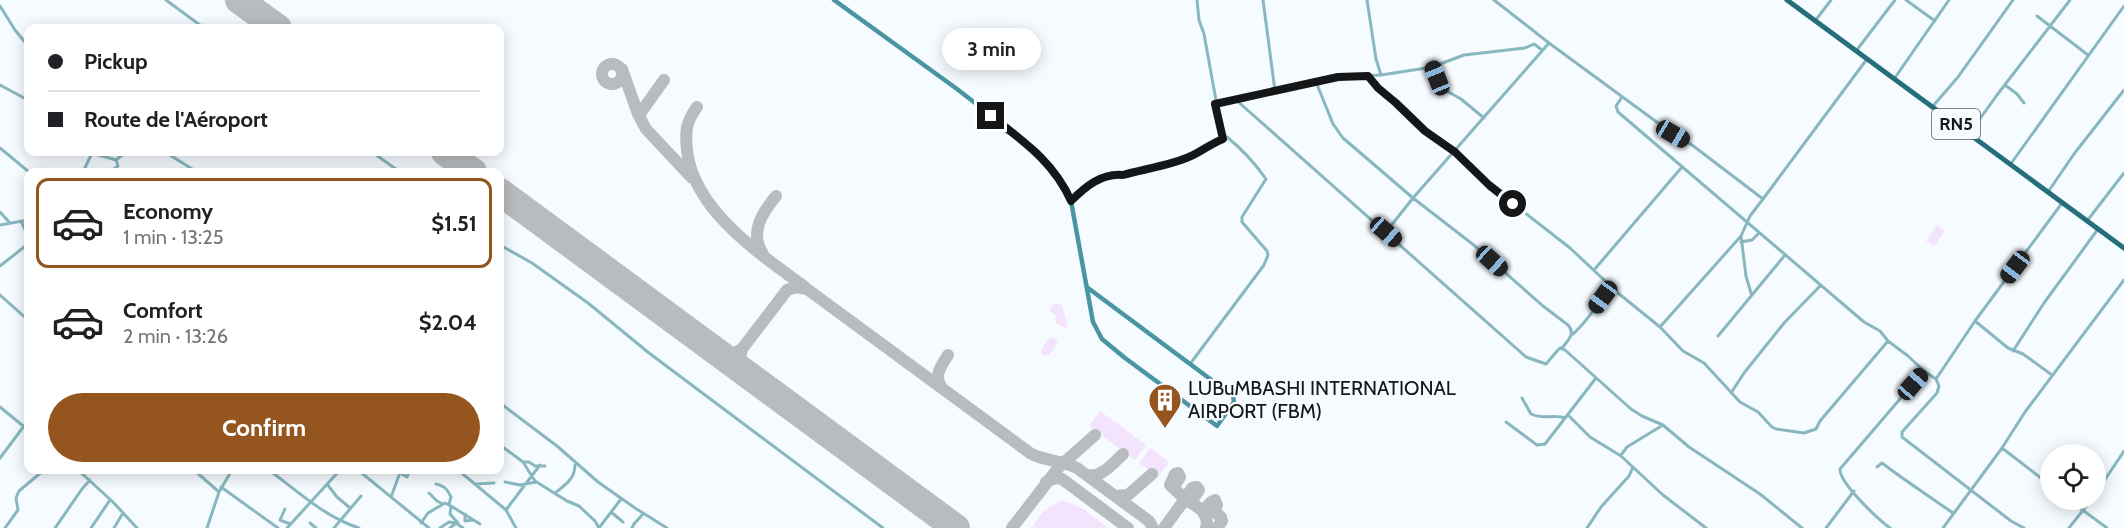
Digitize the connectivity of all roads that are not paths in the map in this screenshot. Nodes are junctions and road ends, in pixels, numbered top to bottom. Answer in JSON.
{"nodes":[{"id":1,"x":166,"y":0,"type":"edge"},
{"id":2,"x":834,"y":0,"type":"edge"},
{"id":3,"x":1197,"y":0,"type":"edge"},
{"id":4,"x":1263,"y":0,"type":"edge"},
{"id":5,"x":1366,"y":0,"type":"edge"},
{"id":6,"x":1787,"y":0,"type":"edge"},
{"id":7,"x":1831,"y":0,"type":"edge"},
{"id":8,"x":1895,"y":0,"type":"edge"},
{"id":9,"x":1906,"y":0,"type":"edge"},
{"id":10,"x":1949,"y":0,"type":"edge"},
{"id":11,"x":2013,"y":0,"type":"edge"},
{"id":12,"x":2070,"y":0,"type":"edge"},
{"id":13,"x":1497,"y":1,"type":"edge"},
{"id":14,"x":0,"y":6,"type":"edge"},
{"id":15,"x":2124,"y":6,"type":"edge"},
{"id":16,"x":2037,"y":16,"type":"dead end"},
{"id":17,"x":1815,"y":21,"type":"junction"},
{"id":18,"x":1935,"y":21,"type":"junction"},
{"id":19,"x":199,"y":24,"type":"edge"},
{"id":20,"x":2051,"y":26,"type":"junction"},
{"id":21,"x":24,"y":41,"type":"edge"},
{"id":22,"x":1549,"y":43,"type":"junction"},
{"id":23,"x":1542,"y":50,"type":"junction"},
{"id":24,"x":1856,"y":51,"type":"junction"},
{"id":25,"x":2088,"y":55,"type":"junction"},
{"id":26,"x":1867,"y":59,"type":"junction"},
{"id":27,"x":1432,"y":67,"type":"junction"},
{"id":28,"x":1381,"y":75,"type":"junction"},
{"id":29,"x":1368,"y":76,"type":"junction"},
{"id":30,"x":1894,"y":79,"type":"junction"},
{"id":31,"x":1316,"y":82,"type":"junction"},
{"id":32,"x":0,"y":86,"type":"edge"},
{"id":33,"x":2005,"y":86,"type":"junction"},
{"id":34,"x":2124,"y":90,"type":"edge"},
{"id":35,"x":1275,"y":91,"type":"junction"},
{"id":36,"x":1622,"y":97,"type":"junction"},
{"id":37,"x":24,"y":98,"type":"edge"},
{"id":38,"x":1235,"y":99,"type":"junction"},
{"id":39,"x":2024,"y":103,"type":"dead end"},
{"id":40,"x":1215,"y":104,"type":"junction"},
{"id":41,"x":1933,"y":107,"type":"junction"},
{"id":42,"x":1484,"y":118,"type":"junction"},
{"id":43,"x":1970,"y":134,"type":"junction"},
{"id":44,"x":1223,"y":139,"type":"junction"},
{"id":45,"x":0,"y":148,"type":"edge"},
{"id":46,"x":1455,"y":152,"type":"junction"},
{"id":47,"x":106,"y":156,"type":"edge"},
{"id":48,"x":121,"y":156,"type":"edge"},
{"id":49,"x":171,"y":156,"type":"edge"},
{"id":50,"x":378,"y":156,"type":"edge"},
{"id":51,"x":116,"y":160,"type":"junction"},
{"id":52,"x":2010,"y":165,"type":"junction"},
{"id":53,"x":1682,"y":167,"type":"junction"},
{"id":54,"x":115,"y":168,"type":"edge"},
{"id":55,"x":191,"y":168,"type":"edge"},
{"id":56,"x":394,"y":168,"type":"edge"},
{"id":57,"x":24,"y":169,"type":"edge"},
{"id":58,"x":2124,"y":173,"type":"edge"},
{"id":59,"x":2048,"y":192,"type":"junction"},
{"id":60,"x":1413,"y":198,"type":"junction"},
{"id":61,"x":1762,"y":199,"type":"junction"},
{"id":62,"x":1071,"y":201,"type":"junction"},
{"id":63,"x":2062,"y":203,"type":"junction"},
{"id":64,"x":0,"y":212,"type":"edge"},
{"id":65,"x":21,"y":221,"type":"junction"},
{"id":66,"x":24,"y":221,"type":"edge"},
{"id":67,"x":2087,"y":221,"type":"junction"},
{"id":68,"x":9,"y":223,"type":"junction"},
{"id":69,"x":1748,"y":223,"type":"junction"},
{"id":70,"x":0,"y":225,"type":"edge"},
{"id":71,"x":24,"y":227,"type":"edge"},
{"id":72,"x":2098,"y":229,"type":"junction"},
{"id":73,"x":1386,"y":232,"type":"junction"},
{"id":74,"x":1760,"y":233,"type":"junction"},
{"id":75,"x":1741,"y":236,"type":"junction"},
{"id":76,"x":1741,"y":242,"type":"junction"},
{"id":77,"x":24,"y":247,"type":"edge"},
{"id":78,"x":504,"y":247,"type":"edge"},
{"id":79,"x":2124,"y":248,"type":"edge"},
{"id":80,"x":1785,"y":255,"type":"junction"},
{"id":81,"x":0,"y":266,"type":"edge"},
{"id":82,"x":1594,"y":270,"type":"junction"},
{"id":83,"x":2124,"y":280,"type":"edge"},
{"id":84,"x":1821,"y":285,"type":"junction"},
{"id":85,"x":1611,"y":286,"type":"junction"},
{"id":86,"x":1088,"y":288,"type":"junction"},
{"id":87,"x":1751,"y":294,"type":"junction"},
{"id":88,"x":0,"y":295,"type":"edge"},
{"id":89,"x":24,"y":316,"type":"edge"},
{"id":90,"x":1975,"y":321,"type":"junction"},
{"id":91,"x":1660,"y":327,"type":"junction"},
{"id":92,"x":1572,"y":335,"type":"junction"},
{"id":93,"x":1718,"y":336,"type":"dead end"},
{"id":94,"x":1888,"y":341,"type":"junction"},
{"id":95,"x":1563,"y":348,"type":"junction"},
{"id":96,"x":2013,"y":351,"type":"junction"},
{"id":97,"x":1190,"y":364,"type":"junction"},
{"id":98,"x":1924,"y":371,"type":"junction"},
{"id":99,"x":2052,"y":375,"type":"junction"},
{"id":100,"x":1596,"y":378,"type":"junction"},
{"id":101,"x":1936,"y":379,"type":"junction"},
{"id":102,"x":1731,"y":393,"type":"junction"},
{"id":103,"x":1522,"y":398,"type":"dead end"},
{"id":104,"x":504,"y":406,"type":"edge"},
{"id":105,"x":0,"y":407,"type":"edge"},
{"id":106,"x":1566,"y":417,"type":"junction"},
{"id":107,"x":1506,"y":422,"type":"dead end"},
{"id":108,"x":1663,"y":425,"type":"junction"},
{"id":109,"x":24,"y":426,"type":"joint"},
{"id":110,"x":504,"y":448,"type":"edge"},
{"id":111,"x":2002,"y":448,"type":"junction"},
{"id":112,"x":2124,"y":451,"type":"edge"},
{"id":113,"x":1621,"y":456,"type":"junction"},
{"id":114,"x":0,"y":458,"type":"edge"},
{"id":115,"x":523,"y":462,"type":"junction"},
{"id":116,"x":574,"y":463,"type":"junction"},
{"id":117,"x":1634,"y":466,"type":"junction"},
{"id":118,"x":1877,"y":466,"type":"dead end"},
{"id":119,"x":39,"y":474,"type":"edge"},
{"id":120,"x":83,"y":474,"type":"edge"},
{"id":121,"x":199,"y":474,"type":"edge"},
{"id":122,"x":229,"y":474,"type":"edge"},
{"id":123,"x":274,"y":474,"type":"edge"},
{"id":124,"x":336,"y":474,"type":"edge"},
{"id":125,"x":363,"y":474,"type":"edge"},
{"id":126,"x":400,"y":474,"type":"edge"},
{"id":127,"x":463,"y":474,"type":"edge"},
{"id":128,"x":531,"y":476,"type":"junction"},
{"id":129,"x":2040,"y":477,"type":"edge"},
{"id":130,"x":2106,"y":478,"type":"edge"},
{"id":131,"x":90,"y":480,"type":"junction"},
{"id":132,"x":505,"y":482,"type":"dead end"},
{"id":133,"x":536,"y":482,"type":"junction"},
{"id":134,"x":494,"y":483,"type":"dead end"},
{"id":135,"x":327,"y":484,"type":"junction"},
{"id":136,"x":436,"y":484,"type":"dead end"},
{"id":137,"x":475,"y":484,"type":"junction"},
{"id":138,"x":525,"y":484,"type":"junction"},
{"id":139,"x":221,"y":487,"type":"junction"},
{"id":140,"x":1972,"y":489,"type":"junction"},
{"id":141,"x":1854,"y":491,"type":"junction"},
{"id":142,"x":219,"y":492,"type":"junction"},
{"id":143,"x":429,"y":493,"type":"dead end"},
{"id":144,"x":555,"y":493,"type":"junction"},
{"id":145,"x":361,"y":496,"type":"dead end"},
{"id":146,"x":391,"y":497,"type":"junction"},
{"id":147,"x":621,"y":499,"type":"junction"},
{"id":148,"x":110,"y":500,"type":"junction"},
{"id":149,"x":310,"y":502,"type":"junction"},
{"id":150,"x":442,"y":503,"type":"junction"},
{"id":151,"x":450,"y":505,"type":"junction"},
{"id":152,"x":350,"y":507,"type":"junction"},
{"id":153,"x":285,"y":508,"type":"dead end"},
{"id":154,"x":506,"y":510,"type":"junction"},
{"id":155,"x":2083,"y":511,"type":"joint"},
{"id":156,"x":611,"y":512,"type":"junction"},
{"id":157,"x":123,"y":513,"type":"junction"},
{"id":158,"x":643,"y":513,"type":"junction"},
{"id":159,"x":1953,"y":513,"type":"junction"},
{"id":160,"x":333,"y":517,"type":"junction"},
{"id":161,"x":340,"y":521,"type":"junction"},
{"id":162,"x":623,"y":522,"type":"dead end"},
{"id":163,"x":310,"y":523,"type":"dead end"},
{"id":164,"x":421,"y":523,"type":"junction"},
{"id":165,"x":457,"y":523,"type":"junction"},
{"id":166,"x":480,"y":524,"type":"dead end"},
{"id":167,"x":288,"y":526,"type":"edge"},
{"id":168,"x":334,"y":527,"type":"edge"},
{"id":169,"x":350,"y":527,"type":"edge"},
{"id":170,"x":5,"y":528,"type":"edge"},
{"id":171,"x":55,"y":528,"type":"edge"},
{"id":172,"x":91,"y":528,"type":"edge"},
{"id":173,"x":114,"y":528,"type":"edge"},
{"id":174,"x":137,"y":528,"type":"edge"},
{"id":175,"x":207,"y":528,"type":"edge"},
{"id":176,"x":278,"y":528,"type":"edge"},
{"id":177,"x":316,"y":528,"type":"edge"},
{"id":178,"x":359,"y":528,"type":"edge"},
{"id":179,"x":429,"y":528,"type":"edge"},
{"id":180,"x":440,"y":528,"type":"edge"},
{"id":181,"x":450,"y":528,"type":"edge"},
{"id":182,"x":463,"y":528,"type":"edge"},
{"id":183,"x":516,"y":528,"type":"edge"},
{"id":184,"x":599,"y":528,"type":"edge"},
{"id":185,"x":632,"y":528,"type":"edge"},
{"id":186,"x":668,"y":528,"type":"edge"},
{"id":187,"x":883,"y":528,"type":"edge"},
{"id":188,"x":1587,"y":528,"type":"edge"},
{"id":189,"x":1706,"y":528,"type":"edge"},
{"id":190,"x":1802,"y":528,"type":"edge"},
{"id":191,"x":1826,"y":528,"type":"edge"},
{"id":192,"x":1890,"y":528,"type":"edge"},
{"id":193,"x":1943,"y":528,"type":"edge"},
{"id":194,"x":2024,"y":528,"type":"edge"},
{"id":195,"x":2069,"y":528,"type":"edge"},
{"id":196,"x":2107,"y":528,"type":"edge"}],
"edges":[{"from":1,"to":19,"type":"street"},
{"from":2,"to":62,"type":"main road"},
{"from":3,"to":40,"type":"street"},
{"from":4,"to":35,"type":"street"},
{"from":5,"to":28,"type":"street"},
{"from":6,"to":17,"type":"highway","number":"RN5"},
{"from":7,"to":17,"type":"street"},
{"from":8,"to":24,"type":"street"},
{"from":9,"to":18,"type":"street"},
{"from":10,"to":18,"type":"street"},
{"from":11,"to":41,"type":"street"},
{"from":12,"to":20,"type":"street"},
{"from":13,"to":22,"type":"street"},
{"from":14,"to":21,"type":"street"},
{"from":15,"to":25,"type":"street"},
{"from":16,"to":20,"type":"street"},
{"from":17,"to":24,"type":"highway","number":"RN5"},
{"from":18,"to":30,"type":"street"},
{"from":20,"to":25,"type":"street"},
{"from":20,"to":33,"type":"street"},
{"from":22,"to":23,"type":"street"},
{"from":22,"to":36,"type":"street"},
{"from":23,"to":27,"type":"street"},
{"from":23,"to":42,"type":"street"},
{"from":24,"to":26,"type":"highway","number":"RN5"},
{"from":25,"to":52,"type":"street"},
{"from":26,"to":30,"type":"highway","number":"RN5"},
{"from":26,"to":61,"type":"street"},
{"from":27,"to":28,"type":"street"},
{"from":27,"to":42,"type":"street"},
{"from":28,"to":29,"type":"street"},
{"from":29,"to":31,"type":"street"},
{"from":29,"to":46,"type":"street"},
{"from":30,"to":41,"type":"highway","number":"RN5"},
{"from":31,"to":35,"type":"street"},
{"from":31,"to":60,"type":"street"},
{"from":32,"to":37,"type":"street"},
{"from":33,"to":39,"type":"street"},
{"from":33,"to":43,"type":"street"},
{"from":34,"to":59,"type":"street"},
{"from":35,"to":38,"type":"street"},
{"from":36,"to":53,"type":"street"},
{"from":36,"to":61,"type":"street"},
{"from":38,"to":40,"type":"street"},
{"from":38,"to":73,"type":"street"},
{"from":40,"to":44,"type":"street"},
{"from":41,"to":43,"type":"highway","number":"RN5"},
{"from":42,"to":46,"type":"street"},
{"from":43,"to":52,"type":"highway","number":"RN5"},
{"from":44,"to":62,"type":"street"},
{"from":44,"to":97,"type":"street"},
{"from":45,"to":57,"type":"street"},
{"from":46,"to":60,"type":"street"},
{"from":46,"to":82,"type":"street"},
{"from":47,"to":51,"type":"street"},
{"from":48,"to":51,"type":"street"},
{"from":49,"to":55,"type":"street"},
{"from":50,"to":56,"type":"street"},
{"from":51,"to":54,"type":"street"},
{"from":52,"to":59,"type":"highway","number":"RN5"},
{"from":53,"to":69,"type":"street"},
{"from":53,"to":82,"type":"street"},
{"from":58,"to":67,"type":"street"},
{"from":59,"to":63,"type":"highway","number":"RN5"},
{"from":60,"to":73,"type":"street"},
{"from":60,"to":92,"type":"street"},
{"from":61,"to":69,"type":"street"},
{"from":62,"to":86,"type":"main road"},
{"from":63,"to":67,"type":"highway","number":"RN5"},
{"from":63,"to":90,"type":"street"},
{"from":64,"to":68,"type":"street"},
{"from":65,"to":66,"type":"street"},
{"from":65,"to":68,"type":"street"},
{"from":65,"to":71,"type":"street"},
{"from":67,"to":72,"type":"highway","number":"RN5"},
{"from":68,"to":70,"type":"street"},
{"from":69,"to":74,"type":"street"},
{"from":69,"to":75,"type":"street"},
{"from":72,"to":79,"type":"highway","number":"RN5"},
{"from":72,"to":96,"type":"street"},
{"from":73,"to":95,"type":"street"},
{"from":74,"to":76,"type":"street"},
{"from":74,"to":80,"type":"street"},
{"from":75,"to":76,"type":"street"},
{"from":75,"to":91,"type":"street"},
{"from":76,"to":87,"type":"street"},
{"from":77,"to":81,"type":"street"},
{"from":78,"to":187,"type":"street"},
{"from":80,"to":84,"type":"street"},
{"from":80,"to":87,"type":"street"},
{"from":82,"to":85,"type":"street"},
{"from":83,"to":99,"type":"street"},
{"from":84,"to":94,"type":"street"},
{"from":84,"to":102,"type":"street"},
{"from":85,"to":91,"type":"street"},
{"from":85,"to":92,"type":"street"},
{"from":86,"to":97,"type":"main road"},
{"from":86,"to":97,"type":"main road"},
{"from":87,"to":93,"type":"street"},
{"from":88,"to":89,"type":"street"},
{"from":90,"to":96,"type":"street"},
{"from":90,"to":101,"type":"street"},
{"from":91,"to":102,"type":"street"},
{"from":92,"to":95,"type":"street"},
{"from":94,"to":98,"type":"street"},
{"from":94,"to":102,"type":"street"},
{"from":95,"to":100,"type":"street"},
{"from":96,"to":99,"type":"street"},
{"from":98,"to":101,"type":"street"},
{"from":98,"to":141,"type":"street"},
{"from":99,"to":111,"type":"street"},
{"from":100,"to":106,"type":"street"},
{"from":100,"to":108,"type":"street"},
{"from":101,"to":140,"type":"street"},
{"from":103,"to":106,"type":"street"},
{"from":104,"to":116,"type":"street"},
{"from":105,"to":109,"type":"street"},
{"from":106,"to":107,"type":"street"},
{"from":106,"to":113,"type":"street"},
{"from":108,"to":113,"type":"street"},
{"from":108,"to":190,"type":"street"},
{"from":109,"to":114,"type":"street"},
{"from":110,"to":115,"type":"street"},
{"from":111,"to":129,"type":"street"},
{"from":111,"to":140,"type":"street"},
{"from":112,"to":130,"type":"street"},
{"from":113,"to":117,"type":"street"},
{"from":115,"to":128,"type":"street"},
{"from":115,"to":128,"type":"street"},
{"from":116,"to":144,"type":"street"},
{"from":116,"to":147,"type":"street"},
{"from":117,"to":188,"type":"street"},
{"from":117,"to":189,"type":"street"},
{"from":118,"to":159,"type":"street"},
{"from":119,"to":170,"type":"street"},
{"from":120,"to":131,"type":"street"},
{"from":121,"to":142,"type":"street"},
{"from":122,"to":139,"type":"street"},
{"from":123,"to":149,"type":"street"},
{"from":124,"to":135,"type":"street"},
{"from":125,"to":146,"type":"street"},
{"from":126,"to":146,"type":"street"},
{"from":127,"to":137,"type":"street"},
{"from":128,"to":133,"type":"street"},
{"from":128,"to":138,"type":"street"},
{"from":131,"to":148,"type":"street"},
{"from":131,"to":171,"type":"street"},
{"from":132,"to":138,"type":"street"},
{"from":133,"to":138,"type":"street"},
{"from":133,"to":144,"type":"street"},
{"from":134,"to":137,"type":"street"},
{"from":135,"to":149,"type":"street"},
{"from":135,"to":152,"type":"street"},
{"from":136,"to":151,"type":"street"},
{"from":137,"to":154,"type":"street"},
{"from":138,"to":154,"type":"street"},
{"from":139,"to":142,"type":"street"},
{"from":139,"to":176,"type":"street"},
{"from":140,"to":159,"type":"street"},
{"from":140,"to":194,"type":"street"},
{"from":141,"to":191,"type":"street"},
{"from":141,"to":192,"type":"street"},
{"from":142,"to":175,"type":"street"},
{"from":143,"to":150,"type":"street"},
{"from":144,"to":184,"type":"street"},
{"from":145,"to":152,"type":"street"},
{"from":146,"to":164,"type":"street"},
{"from":147,"to":156,"type":"street"},
{"from":147,"to":158,"type":"street"},
{"from":148,"to":157,"type":"street"},
{"from":148,"to":172,"type":"street"},
{"from":149,"to":160,"type":"street"},
{"from":149,"to":167,"type":"street"},
{"from":150,"to":151,"type":"street"},
{"from":150,"to":164,"type":"street"},
{"from":151,"to":165,"type":"street"},
{"from":151,"to":166,"type":"street"},
{"from":152,"to":161,"type":"street"},
{"from":153,"to":167,"type":"street"},
{"from":154,"to":183,"type":"street"},
{"from":155,"to":195,"type":"street"},
{"from":155,"to":196,"type":"street"},
{"from":156,"to":162,"type":"street"},
{"from":156,"to":184,"type":"street"},
{"from":157,"to":173,"type":"street"},
{"from":157,"to":174,"type":"street"},
{"from":158,"to":185,"type":"street"},
{"from":158,"to":186,"type":"street"},
{"from":159,"to":193,"type":"street"},
{"from":160,"to":161,"type":"street"},
{"from":160,"to":168,"type":"street"},
{"from":161,"to":168,"type":"street"},
{"from":161,"to":169,"type":"street"},
{"from":163,"to":177,"type":"street"},
{"from":164,"to":179,"type":"street"},
{"from":165,"to":180,"type":"street"},
{"from":165,"to":181,"type":"street"},
{"from":165,"to":182,"type":"street"},
{"from":169,"to":178,"type":"street"}]}
